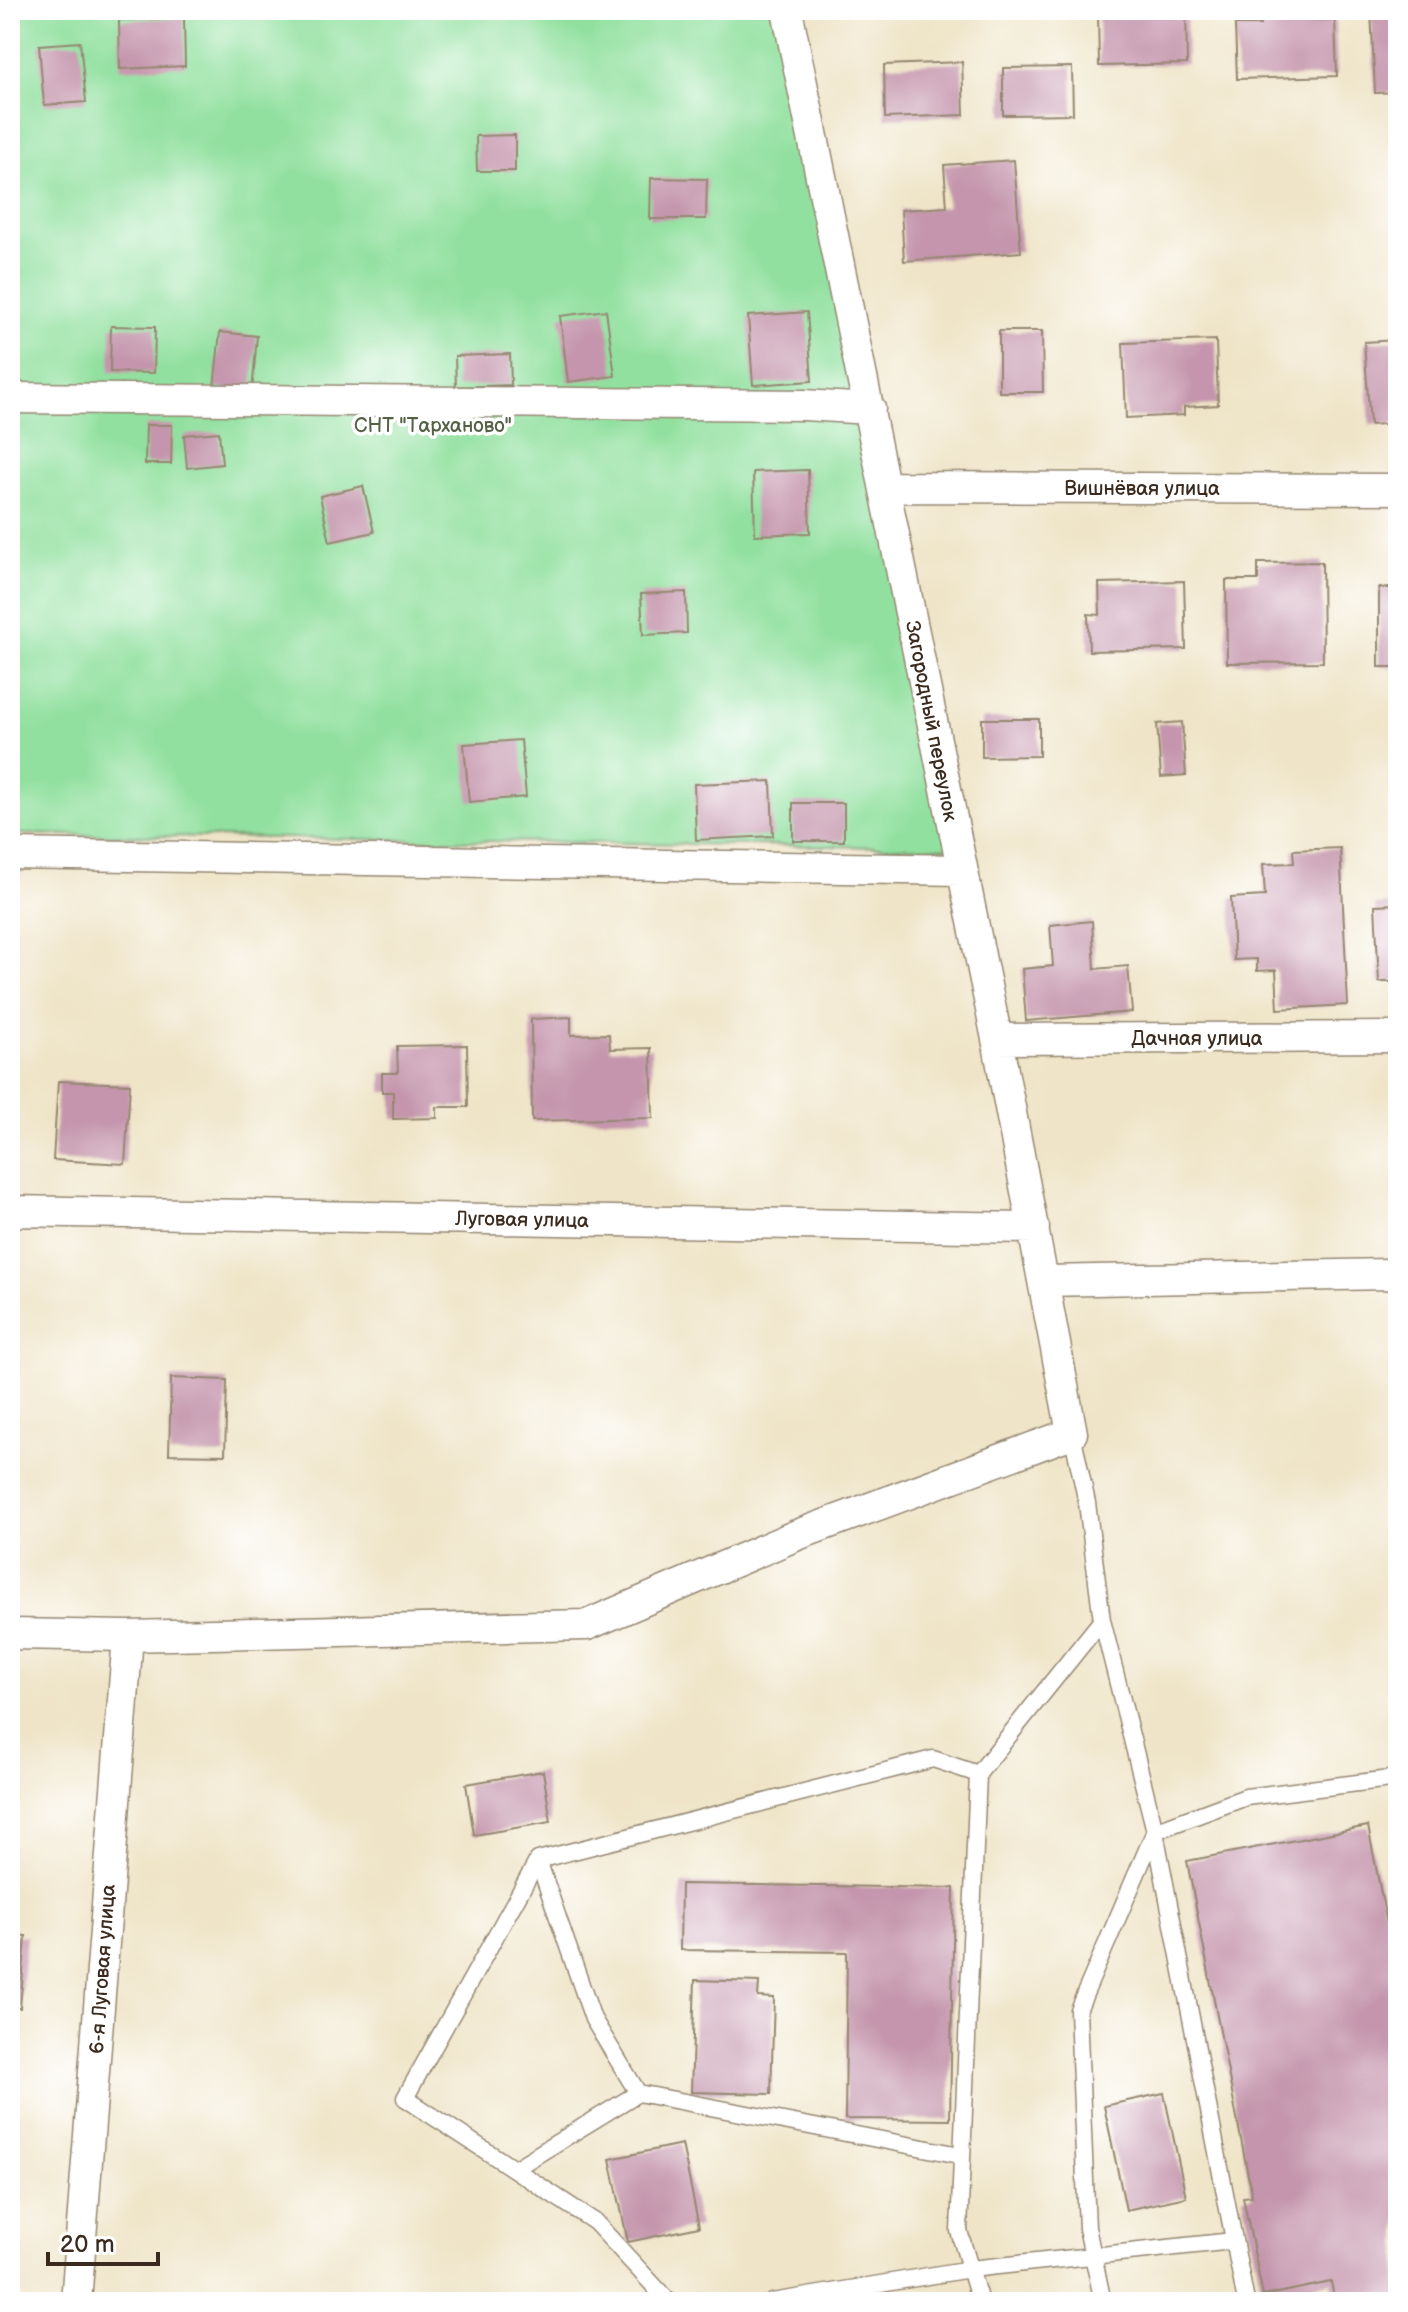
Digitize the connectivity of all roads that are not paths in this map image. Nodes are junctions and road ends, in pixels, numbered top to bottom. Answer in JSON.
{"nodes":[{"id":1,"x":787,"y":10,"type":"edge"},
{"id":2,"x":10,"y":398,"type":"edge"},
{"id":3,"x":870,"y":409,"type":"junction"},
{"id":4,"x":886,"y":487,"type":"junction"},
{"id":5,"x":1398,"y":489,"type":"edge"},
{"id":6,"x":10,"y":854,"type":"edge"},
{"id":7,"x":961,"y":870,"type":"junction"},
{"id":8,"x":1398,"y":1037,"type":"edge"},
{"id":9,"x":997,"y":1039,"type":"junction"},
{"id":10,"x":10,"y":1211,"type":"edge"},
{"id":11,"x":1034,"y":1228,"type":"junction"},
{"id":12,"x":1398,"y":1277,"type":"edge"},
{"id":13,"x":1045,"y":1281,"type":"junction"},
{"id":14,"x":1072,"y":1433,"type":"junction"},
{"id":15,"x":1102,"y":1620,"type":"junction"},
{"id":16,"x":10,"y":1634,"type":"edge"},
{"id":17,"x":128,"y":1636,"type":"junction"},
{"id":18,"x":978,"y":1774,"type":"junction"},
{"id":19,"x":1398,"y":1778,"type":"edge"},
{"id":20,"x":1155,"y":1831,"type":"junction"},
{"id":21,"x":538,"y":1860,"type":"junction"},
{"id":22,"x":638,"y":2093,"type":"junction"},
{"id":23,"x":960,"y":2155,"type":"junction"},
{"id":24,"x":514,"y":2169,"type":"junction"},
{"id":25,"x":1233,"y":2241,"type":"junction"},
{"id":26,"x":1093,"y":2254,"type":"junction"},
{"id":27,"x":970,"y":2269,"type":"junction"},
{"id":28,"x":76,"y":2302,"type":"edge"},
{"id":29,"x":669,"y":2302,"type":"edge"},
{"id":30,"x":772,"y":2302,"type":"edge"},
{"id":31,"x":980,"y":2302,"type":"edge"},
{"id":32,"x":1103,"y":2302,"type":"edge"},
{"id":33,"x":1246,"y":2302,"type":"edge"}],
"edges":[{"from":1,"to":3,"type":"street","name":"Загородный переулок"},
{"from":2,"to":3,"type":"street"},
{"from":3,"to":4,"type":"street","name":"Загородный переулок"},
{"from":4,"to":5,"type":"street","name":"Вишнёвая улица"},
{"from":4,"to":7,"type":"street","name":"Загородный переулок"},
{"from":6,"to":7,"type":"street"},
{"from":7,"to":9,"type":"street","name":"Загородный переулок"},
{"from":8,"to":9,"type":"street","name":"Дачная улица"},
{"from":9,"to":11,"type":"street","name":"Загородный переулок"},
{"from":10,"to":11,"type":"street","name":"Луговая улица"},
{"from":11,"to":13,"type":"street","name":"Загородный переулок"},
{"from":12,"to":13,"type":"street"},
{"from":13,"to":14,"type":"street","name":"Загородный переулок"},
{"from":14,"to":15,"type":"lane"},
{"from":14,"to":17,"type":"street"},
{"from":15,"to":18,"type":"lane"},
{"from":15,"to":20,"type":"lane"},
{"from":16,"to":17,"type":"street"},
{"from":17,"to":28,"type":"street","name":"6-я Луговая улица"},
{"from":18,"to":21,"type":"lane"},
{"from":18,"to":23,"type":"lane"},
{"from":19,"to":20,"type":"lane"},
{"from":20,"to":25,"type":"lane"},
{"from":20,"to":26,"type":"lane"},
{"from":21,"to":22,"type":"lane"},
{"from":21,"to":24,"type":"lane"},
{"from":22,"to":23,"type":"lane"},
{"from":22,"to":24,"type":"lane"},
{"from":23,"to":27,"type":"lane"},
{"from":24,"to":29,"type":"lane"},
{"from":25,"to":26,"type":"lane"},
{"from":25,"to":33,"type":"lane"},
{"from":26,"to":27,"type":"lane"},
{"from":26,"to":32,"type":"lane"},
{"from":27,"to":30,"type":"lane"},
{"from":27,"to":31,"type":"lane"}]}
